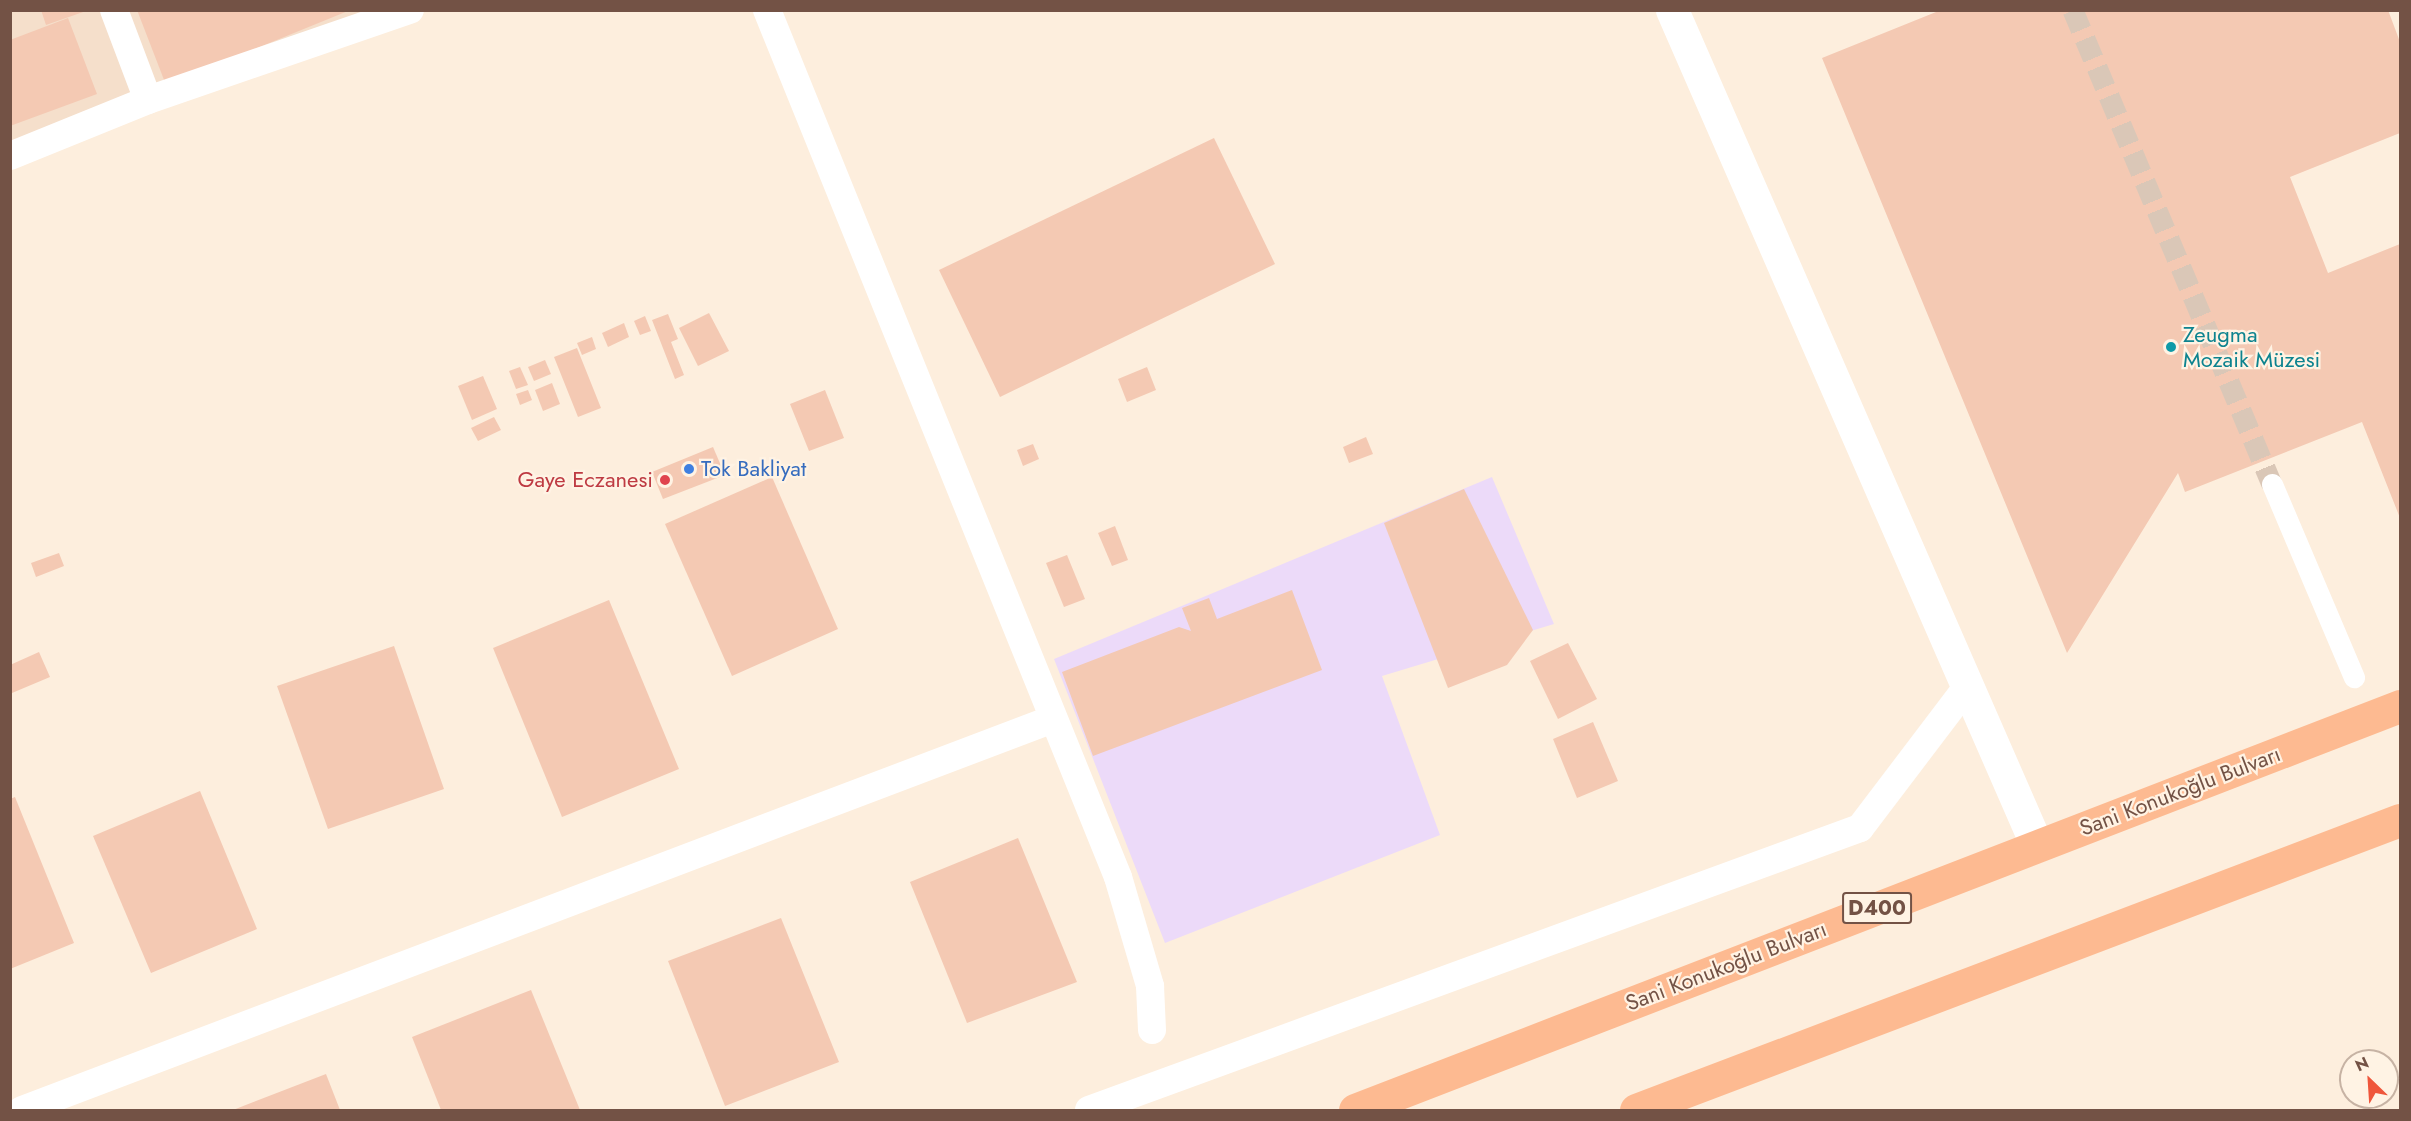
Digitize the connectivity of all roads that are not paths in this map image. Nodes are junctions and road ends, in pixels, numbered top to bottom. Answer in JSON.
{"nodes":[{"id":1,"x":114,"y":10,"type":"edge"},
{"id":2,"x":410,"y":10,"type":"edge"},
{"id":3,"x":766,"y":10,"type":"edge"},
{"id":4,"x":1672,"y":10,"type":"edge"},
{"id":5,"x":148,"y":100,"type":"junction"},
{"id":6,"x":10,"y":156,"type":"edge"},
{"id":7,"x":2272,"y":484,"type":"tunnel mouth"},
{"id":8,"x":2354,"y":677,"type":"dead end"},
{"id":9,"x":1967,"y":687,"type":"junction"},
{"id":10,"x":2400,"y":706,"type":"edge"},
{"id":11,"x":1053,"y":719,"type":"junction"},
{"id":12,"x":2400,"y":820,"type":"edge"},
{"id":13,"x":2037,"y":846,"type":"junction"},
{"id":14,"x":1152,"y":1030,"type":"dead end"},
{"id":15,"x":22,"y":1110,"type":"edge"},
{"id":16,"x":1089,"y":1110,"type":"edge"},
{"id":17,"x":1354,"y":1110,"type":"edge"},
{"id":18,"x":1636,"y":1110,"type":"edge"}],
"edges":[{"from":1,"to":5,"type":"street"},
{"from":2,"to":5,"type":"street"},
{"from":3,"to":11,"type":"street"},
{"from":4,"to":9,"type":"main road"},
{"from":5,"to":6,"type":"street"},
{"from":7,"to":8,"type":"street"},
{"from":9,"to":13,"type":"main road"},
{"from":9,"to":16,"type":"street"},
{"from":10,"to":13,"type":"highway","name":"Sani Konukoğlu Bulvarı","number":"D400"},
{"from":11,"to":14,"type":"street"},
{"from":11,"to":15,"type":"street"},
{"from":12,"to":18,"type":"highway"},
{"from":13,"to":17,"type":"highway","name":"Sani Konukoğlu Bulvarı","number":"D400"}]}
